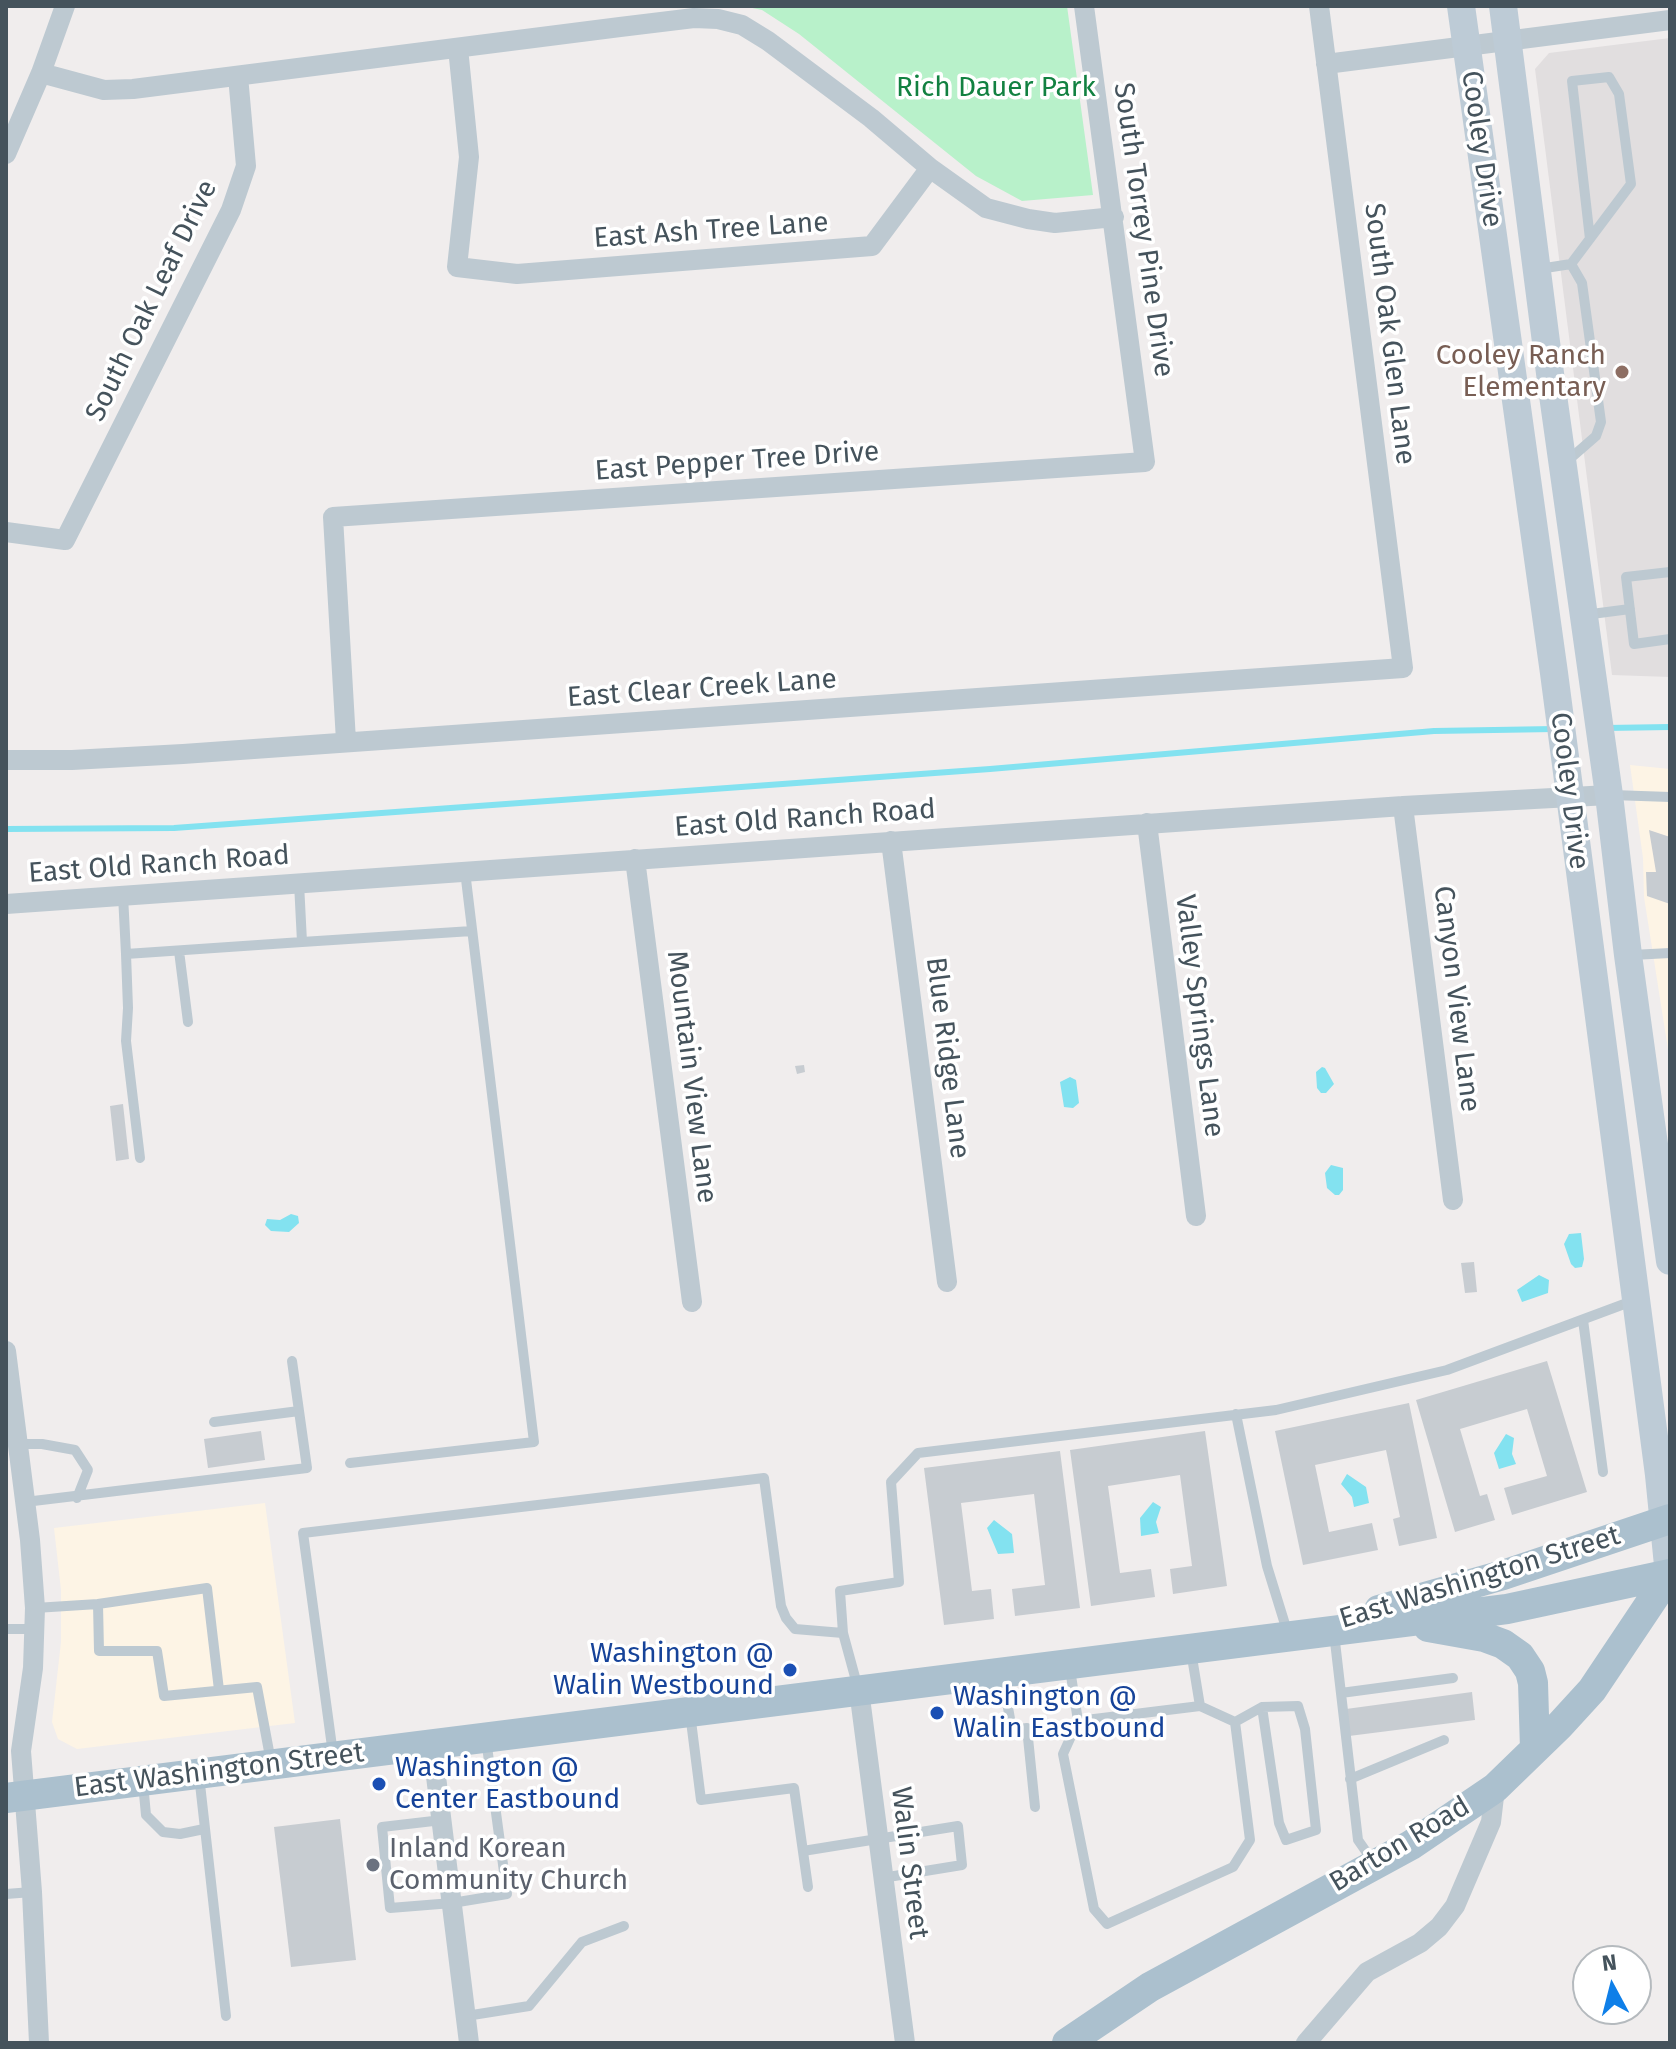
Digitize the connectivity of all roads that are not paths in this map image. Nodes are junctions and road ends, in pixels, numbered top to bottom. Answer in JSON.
{"nodes":[{"id":1,"x":65,"y":6,"type":"edge"},
{"id":2,"x":1084,"y":6,"type":"edge"},
{"id":3,"x":1319,"y":6,"type":"edge"},
{"id":4,"x":1461,"y":6,"type":"edge"},
{"id":5,"x":1503,"y":6,"type":"edge"},
{"id":6,"x":1663,"y":15,"type":"edge"},
{"id":7,"x":1507,"y":39,"type":"junction"},
{"id":8,"x":1466,"y":45,"type":"junction"},
{"id":9,"x":458,"y":48,"type":"junction"},
{"id":10,"x":1326,"y":64,"type":"junction"},
{"id":11,"x":41,"y":73,"type":"junction"},
{"id":12,"x":238,"y":76,"type":"junction"},
{"id":13,"x":6,"y":154,"type":"edge"},
{"id":14,"x":930,"y":168,"type":"junction"},
{"id":15,"x":1114,"y":217,"type":"junction"},
{"id":16,"x":1590,"y":239,"type":"junction"},
{"id":17,"x":1571,"y":264,"type":"junction"},
{"id":18,"x":1537,"y":270,"type":"junction"},
{"id":19,"x":1145,"y":462,"type":"joint"},
{"id":20,"x":1562,"y":466,"type":"junction"},
{"id":21,"x":6,"y":532,"type":"edge"},
{"id":22,"x":1670,"y":572,"type":"edge"},
{"id":23,"x":1630,"y":609,"type":"junction"},
{"id":24,"x":1582,"y":615,"type":"junction"},
{"id":25,"x":1547,"y":620,"type":"junction"},
{"id":26,"x":1670,"y":639,"type":"edge"},
{"id":27,"x":1403,"y":668,"type":"joint"},
{"id":28,"x":346,"y":741,"type":"junction"},
{"id":29,"x":6,"y":760,"type":"edge"},
{"id":30,"x":1609,"y":795,"type":"junction"},
{"id":31,"x":1570,"y":797,"type":"junction"},
{"id":32,"x":1670,"y":797,"type":"edge"},
{"id":33,"x":1403,"y":806,"type":"junction"},
{"id":34,"x":1147,"y":823,"type":"junction"},
{"id":35,"x":891,"y":841,"type":"junction"},
{"id":36,"x":635,"y":859,"type":"junction"},
{"id":37,"x":465,"y":871,"type":"junction"},
{"id":38,"x":299,"y":883,"type":"junction"},
{"id":39,"x":123,"y":895,"type":"junction"},
{"id":40,"x":6,"y":904,"type":"edge"},
{"id":41,"x":472,"y":931,"type":"junction"},
{"id":42,"x":302,"y":942,"type":"junction"},
{"id":43,"x":179,"y":951,"type":"junction"},
{"id":44,"x":1670,"y":953,"type":"edge"},
{"id":45,"x":126,"y":954,"type":"junction"},
{"id":46,"x":1628,"y":955,"type":"junction"},
{"id":47,"x":1591,"y":961,"type":"junction"},
{"id":48,"x":188,"y":1022,"type":"dead end"},
{"id":49,"x":1662,"y":1150,"type":"edge"},
{"id":50,"x":1618,"y":1156,"type":"junction"},
{"id":51,"x":140,"y":1158,"type":"dead end"},
{"id":52,"x":1453,"y":1200,"type":"dead end"},
{"id":53,"x":1196,"y":1216,"type":"dead end"},
{"id":54,"x":1670,"y":1261,"type":"edge"},
{"id":55,"x":947,"y":1282,"type":"dead end"},
{"id":56,"x":1637,"y":1300,"type":"junction"},
{"id":57,"x":692,"y":1302,"type":"dead end"},
{"id":58,"x":1583,"y":1320,"type":"junction"},
{"id":59,"x":6,"y":1351,"type":"edge"},
{"id":60,"x":292,"y":1361,"type":"dead end"},
{"id":61,"x":8,"y":1389,"type":"edge"},
{"id":62,"x":299,"y":1411,"type":"junction"},
{"id":63,"x":1236,"y":1414,"type":"junction"},
{"id":64,"x":214,"y":1422,"type":"dead end"},
{"id":65,"x":18,"y":1444,"type":"junction"},
{"id":66,"x":350,"y":1463,"type":"dead end"},
{"id":67,"x":1603,"y":1472,"type":"dead end"},
{"id":68,"x":77,"y":1498,"type":"junction"},
{"id":69,"x":25,"y":1502,"type":"junction"},
{"id":70,"x":1666,"y":1520,"type":"edge"},
{"id":71,"x":1670,"y":1574,"type":"edge"},
{"id":72,"x":98,"y":1604,"type":"junction"},
{"id":73,"x":35,"y":1608,"type":"junction"},
{"id":74,"x":1399,"y":1622,"type":"junction"},
{"id":75,"x":6,"y":1629,"type":"edge"},
{"id":76,"x":34,"y":1629,"type":"junction"},
{"id":77,"x":1334,"y":1631,"type":"junction"},
{"id":78,"x":843,"y":1633,"type":"junction"},
{"id":79,"x":1289,"y":1636,"type":"junction"},
{"id":80,"x":1191,"y":1648,"type":"junction"},
{"id":81,"x":1070,"y":1663,"type":"junction"},
{"id":82,"x":1002,"y":1672,"type":"junction"},
{"id":83,"x":1453,"y":1678,"type":"dead end"},
{"id":84,"x":219,"y":1690,"type":"junction"},
{"id":85,"x":859,"y":1690,"type":"junction"},
{"id":86,"x":1341,"y":1693,"type":"junction"},
{"id":87,"x":1200,"y":1706,"type":"junction"},
{"id":88,"x":1262,"y":1707,"type":"junction"},
{"id":89,"x":689,"y":1711,"type":"junction"},
{"id":90,"x":1078,"y":1721,"type":"junction"},
{"id":91,"x":1235,"y":1722,"type":"junction"},
{"id":92,"x":486,"y":1737,"type":"junction"},
{"id":93,"x":1444,"y":1740,"type":"dead end"},
{"id":94,"x":432,"y":1744,"type":"junction"},
{"id":95,"x":1535,"y":1749,"type":"junction"},
{"id":96,"x":334,"y":1756,"type":"junction"},
{"id":97,"x":271,"y":1764,"type":"junction"},
{"id":98,"x":199,"y":1773,"type":"junction"},
{"id":99,"x":1350,"y":1779,"type":"junction"},
{"id":100,"x":143,"y":1781,"type":"junction"},
{"id":101,"x":1495,"y":1788,"type":"junction"},
{"id":102,"x":15,"y":1796,"type":"edge"},
{"id":103,"x":1035,"y":1807,"type":"dead end"},
{"id":104,"x":442,"y":1820,"type":"junction"},
{"id":105,"x":204,"y":1829,"type":"junction"},
{"id":106,"x":878,"y":1839,"type":"junction"},
{"id":107,"x":803,"y":1851,"type":"junction"},
{"id":108,"x":1375,"y":1865,"type":"junction"},
{"id":109,"x":882,"y":1878,"type":"junction"},
{"id":110,"x":808,"y":1887,"type":"dead end"},
{"id":111,"x":32,"y":1892,"type":"junction"},
{"id":112,"x":6,"y":1894,"type":"edge"},
{"id":113,"x":452,"y":1903,"type":"junction"},
{"id":114,"x":624,"y":1926,"type":"dead end"},
{"id":115,"x":226,"y":2016,"type":"dead end"},
{"id":116,"x":466,"y":2016,"type":"junction"},
{"id":117,"x":39,"y":2043,"type":"edge"},
{"id":118,"x":469,"y":2043,"type":"edge"},
{"id":119,"x":905,"y":2043,"type":"edge"},
{"id":120,"x":1067,"y":2043,"type":"edge"},
{"id":121,"x":1306,"y":2043,"type":"edge"}],
"edges":[{"from":1,"to":11,"type":"street"},
{"from":2,"to":15,"type":"street","name":"South Torrey Pine Drive"},
{"from":3,"to":10,"type":"street","name":"South Oak Glen Lane"},
{"from":4,"to":8,"type":"street","name":"Cooley Drive"},
{"from":5,"to":7,"type":"street","name":"Cooley Drive"},
{"from":6,"to":7,"type":"street"},
{"from":7,"to":8,"type":"street"},
{"from":7,"to":18,"type":"street","name":"Cooley Drive"},
{"from":8,"to":10,"type":"street"},
{"from":8,"to":25,"type":"street","name":"Cooley Drive"},
{"from":9,"to":12,"type":"street"},
{"from":9,"to":14,"type":"street"},
{"from":9,"to":14,"type":"street","name":"East Ash Tree Lane"},
{"from":10,"to":27,"type":"street","name":"South Oak Glen Lane"},
{"from":11,"to":12,"type":"street"},
{"from":11,"to":13,"type":"street"},
{"from":12,"to":21,"type":"street","name":"South Oak Leaf Drive"},
{"from":14,"to":15,"type":"street"},
{"from":15,"to":19,"type":"street","name":"South Torrey Pine Drive"},
{"from":16,"to":16,"type":"lane"},
{"from":16,"to":17,"type":"lane"},
{"from":17,"to":18,"type":"lane"},
{"from":17,"to":20,"type":"lane"},
{"from":18,"to":20,"type":"street","name":"Cooley Drive"},
{"from":19,"to":28,"type":"street","name":"East Pepper Tree Drive"},
{"from":20,"to":24,"type":"street","name":"Cooley Drive"},
{"from":22,"to":23,"type":"lane"},
{"from":23,"to":24,"type":"lane"},
{"from":23,"to":26,"type":"lane"},
{"from":24,"to":25,"type":"street"},
{"from":24,"to":30,"type":"street","name":"Cooley Drive"},
{"from":25,"to":31,"type":"street","name":"Cooley Drive"},
{"from":27,"to":28,"type":"street","name":"East Clear Creek Lane"},
{"from":28,"to":29,"type":"street","name":"East Clear Creek Lane"},
{"from":30,"to":31,"type":"street","name":"East Old Ranch Road"},
{"from":30,"to":32,"type":"lane"},
{"from":30,"to":46,"type":"street","name":"Cooley Drive"},
{"from":31,"to":33,"type":"street","name":"East Old Ranch Road"},
{"from":31,"to":47,"type":"street","name":"Cooley Drive"},
{"from":33,"to":34,"type":"street","name":"East Old Ranch Road"},
{"from":33,"to":52,"type":"street","name":"Canyon View Lane"},
{"from":34,"to":35,"type":"street","name":"East Old Ranch Road"},
{"from":34,"to":53,"type":"street","name":"Valley Springs Lane"},
{"from":35,"to":36,"type":"street","name":"East Old Ranch Road"},
{"from":35,"to":55,"type":"street","name":"Blue Ridge Lane"},
{"from":36,"to":37,"type":"street","name":"East Old Ranch Road"},
{"from":36,"to":57,"type":"street","name":"Mountain View Lane"},
{"from":37,"to":38,"type":"street","name":"East Old Ranch Road"},
{"from":37,"to":41,"type":"lane"},
{"from":38,"to":39,"type":"street","name":"East Old Ranch Road"},
{"from":38,"to":42,"type":"lane"},
{"from":39,"to":40,"type":"street","name":"East Old Ranch Road"},
{"from":39,"to":45,"type":"lane"},
{"from":41,"to":42,"type":"lane"},
{"from":41,"to":66,"type":"lane"},
{"from":42,"to":43,"type":"lane"},
{"from":43,"to":45,"type":"lane"},
{"from":43,"to":48,"type":"lane"},
{"from":44,"to":46,"type":"lane"},
{"from":45,"to":51,"type":"lane"},
{"from":46,"to":47,"type":"street"},
{"from":46,"to":49,"type":"street","name":"Cooley Drive"},
{"from":47,"to":50,"type":"street","name":"Cooley Drive"},
{"from":49,"to":50,"type":"street"},
{"from":49,"to":54,"type":"street","name":"Cooley Drive"},
{"from":50,"to":56,"type":"street","name":"Cooley Drive"},
{"from":56,"to":58,"type":"lane"},
{"from":56,"to":70,"type":"street","name":"Cooley Drive"},
{"from":58,"to":63,"type":"lane"},
{"from":58,"to":67,"type":"lane"},
{"from":59,"to":61,"type":"street"},
{"from":60,"to":62,"type":"lane"},
{"from":61,"to":65,"type":"street"},
{"from":62,"to":64,"type":"lane"},
{"from":62,"to":68,"type":"lane"},
{"from":63,"to":78,"type":"lane"},
{"from":63,"to":79,"type":"lane"},
{"from":65,"to":68,"type":"lane"},
{"from":65,"to":69,"type":"street"},
{"from":68,"to":69,"type":"lane"},
{"from":69,"to":73,"type":"street"},
{"from":70,"to":71,"type":"street","name":"Cooley Drive"},
{"from":70,"to":79,"type":"main road","name":"East Washington Street"},
{"from":71,"to":74,"type":"main road","name":"East Washington Street"},
{"from":71,"to":95,"type":"main road","name":"Barton Road"},
{"from":72,"to":73,"type":"lane"},
{"from":72,"to":84,"type":"lane"},
{"from":72,"to":84,"type":"lane"},
{"from":73,"to":76,"type":"street"},
{"from":74,"to":77,"type":"main road","name":"East Washington Street"},
{"from":74,"to":95,"type":"main road"},
{"from":75,"to":76,"type":"lane"},
{"from":76,"to":102,"type":"street"},
{"from":77,"to":79,"type":"main road","name":"East Washington Street"},
{"from":77,"to":86,"type":"lane"},
{"from":78,"to":85,"type":"lane"},
{"from":78,"to":96,"type":"lane"},
{"from":79,"to":80,"type":"main road","name":"East Washington Street"},
{"from":80,"to":81,"type":"main road","name":"East Washington Street"},
{"from":80,"to":87,"type":"lane"},
{"from":81,"to":82,"type":"main road","name":"East Washington Street"},
{"from":81,"to":90,"type":"lane"},
{"from":82,"to":85,"type":"main road","name":"East Washington Street"},
{"from":82,"to":103,"type":"lane"},
{"from":83,"to":86,"type":"lane"},
{"from":84,"to":97,"type":"lane"},
{"from":85,"to":89,"type":"main road","name":"East Washington Street"},
{"from":85,"to":106,"type":"street","name":"Walin Street"},
{"from":86,"to":99,"type":"lane"},
{"from":87,"to":90,"type":"lane"},
{"from":87,"to":91,"type":"lane"},
{"from":88,"to":88,"type":"lane"},
{"from":88,"to":91,"type":"lane"},
{"from":89,"to":92,"type":"main road","name":"East Washington Street"},
{"from":89,"to":107,"type":"lane"},
{"from":90,"to":91,"type":"lane"},
{"from":92,"to":94,"type":"main road","name":"East Washington Street"},
{"from":92,"to":113,"type":"lane"},
{"from":93,"to":99,"type":"lane"},
{"from":94,"to":96,"type":"main road","name":"East Washington Street"},
{"from":94,"to":104,"type":"street"},
{"from":95,"to":101,"type":"main road","name":"Barton Road"},
{"from":96,"to":97,"type":"main road","name":"East Washington Street"},
{"from":97,"to":98,"type":"main road","name":"East Washington Street"},
{"from":98,"to":100,"type":"main road","name":"East Washington Street"},
{"from":98,"to":105,"type":"lane"},
{"from":99,"to":108,"type":"lane"},
{"from":100,"to":102,"type":"main road","name":"East Washington Street"},
{"from":100,"to":105,"type":"lane"},
{"from":101,"to":108,"type":"main road","name":"Barton Road"},
{"from":101,"to":121,"type":"street"},
{"from":102,"to":111,"type":"street"},
{"from":104,"to":113,"type":"street"},
{"from":104,"to":113,"type":"lane"},
{"from":105,"to":115,"type":"lane"},
{"from":106,"to":107,"type":"lane"},
{"from":106,"to":109,"type":"street","name":"Walin Street"},
{"from":106,"to":109,"type":"lane"},
{"from":107,"to":110,"type":"lane"},
{"from":108,"to":120,"type":"main road","name":"Barton Road"},
{"from":109,"to":119,"type":"street","name":"Walin Street"},
{"from":111,"to":112,"type":"lane"},
{"from":111,"to":117,"type":"street"},
{"from":113,"to":116,"type":"street"},
{"from":114,"to":116,"type":"lane"},
{"from":116,"to":118,"type":"street"}]}
